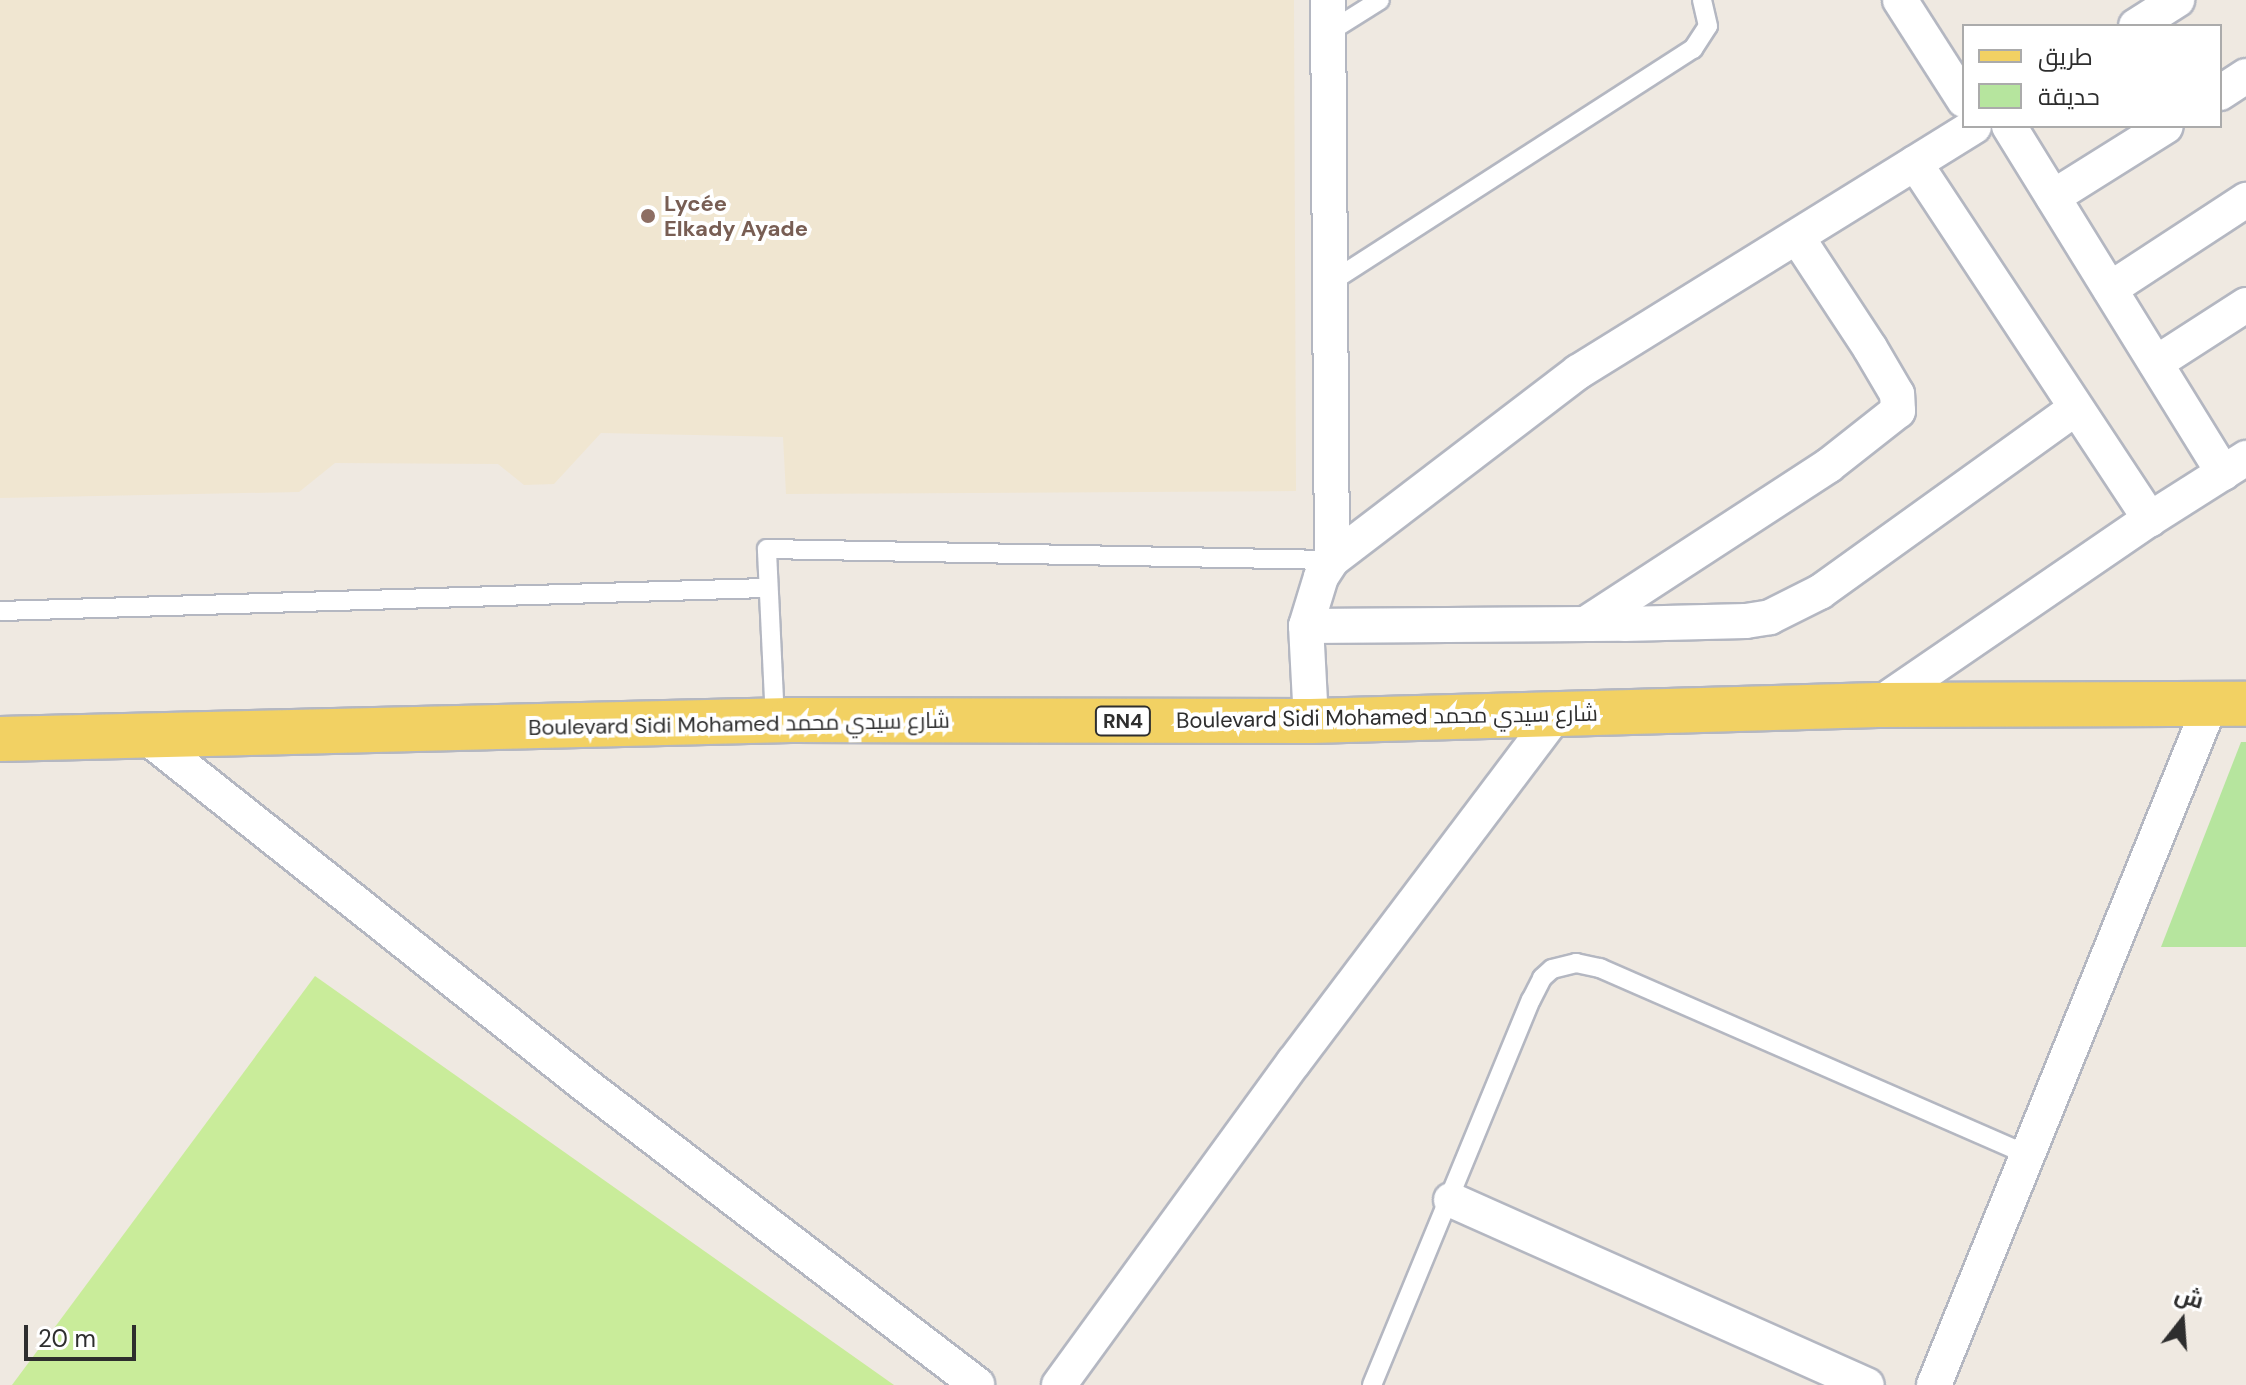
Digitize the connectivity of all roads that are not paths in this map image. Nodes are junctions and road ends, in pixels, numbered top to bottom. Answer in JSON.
{"nodes":[{"id":1,"x":1380,"y":0,"type":"edge"},
{"id":2,"x":1702,"y":0,"type":"edge"},
{"id":3,"x":1900,"y":0,"type":"edge"},
{"id":4,"x":2172,"y":2,"type":"edge"},
{"id":5,"x":1329,"y":16,"type":"edge"},
{"id":6,"x":2139,"y":24,"type":"edge"},
{"id":7,"x":2246,"y":76,"type":"edge"},
{"id":8,"x":2222,"y":92,"type":"edge"},
{"id":9,"x":1962,"y":97,"type":"edge"},
{"id":10,"x":1971,"y":128,"type":"edge"},
{"id":11,"x":2010,"y":128,"type":"edge"},
{"id":12,"x":2163,"y":128,"type":"edge"},
{"id":13,"x":1915,"y":163,"type":"junction"},
{"id":14,"x":2053,"y":197,"type":"junction"},
{"id":15,"x":2246,"y":200,"type":"edge"},
{"id":16,"x":1797,"y":237,"type":"junction"},
{"id":17,"x":1331,"y":282,"type":"junction"},
{"id":18,"x":2110,"y":289,"type":"junction"},
{"id":19,"x":2246,"y":305,"type":"edge"},
{"id":20,"x":2156,"y":363,"type":"junction"},
{"id":21,"x":2075,"y":409,"type":"junction"},
{"id":22,"x":2234,"y":466,"type":"edge"},
{"id":23,"x":2150,"y":519,"type":"junction"},
{"id":24,"x":1332,"y":560,"type":"junction"},
{"id":25,"x":768,"y":588,"type":"junction"},
{"id":26,"x":0,"y":611,"type":"edge"},
{"id":27,"x":1587,"y":623,"type":"junction"},
{"id":28,"x":1306,"y":626,"type":"junction"},
{"id":29,"x":2229,"y":703,"type":"edge"},
{"id":30,"x":1878,"y":705,"type":"junction"},
{"id":31,"x":1556,"y":714,"type":"junction"},
{"id":32,"x":775,"y":721,"type":"junction"},
{"id":33,"x":1311,"y":721,"type":"junction"},
{"id":34,"x":148,"y":738,"type":"junction"},
{"id":35,"x":0,"y":739,"type":"edge"},
{"id":36,"x":2026,"y":1154,"type":"junction"},
{"id":37,"x":1451,"y":1200,"type":"junction"},
{"id":38,"x":977,"y":1385,"type":"edge"},
{"id":39,"x":1059,"y":1385,"type":"edge"},
{"id":40,"x":1372,"y":1385,"type":"edge"},
{"id":41,"x":1867,"y":1385,"type":"edge"},
{"id":42,"x":1934,"y":1385,"type":"edge"}],
"edges":[{"from":1,"to":5,"type":"lane"},
{"from":2,"to":17,"type":"lane"},
{"from":3,"to":9,"type":"street"},
{"from":4,"to":6,"type":"street"},
{"from":5,"to":17,"type":"street"},
{"from":7,"to":8,"type":"street"},
{"from":10,"to":13,"type":"street"},
{"from":11,"to":14,"type":"street"},
{"from":12,"to":14,"type":"street"},
{"from":13,"to":16,"type":"street"},
{"from":13,"to":21,"type":"street"},
{"from":14,"to":18,"type":"street"},
{"from":15,"to":18,"type":"street"},
{"from":16,"to":24,"type":"street"},
{"from":16,"to":27,"type":"street"},
{"from":17,"to":24,"type":"street"},
{"from":18,"to":20,"type":"street"},
{"from":19,"to":20,"type":"street"},
{"from":20,"to":22,"type":"street"},
{"from":21,"to":23,"type":"street"},
{"from":21,"to":27,"type":"street"},
{"from":22,"to":23,"type":"street"},
{"from":23,"to":30,"type":"street"},
{"from":24,"to":25,"type":"lane"},
{"from":24,"to":28,"type":"street"},
{"from":25,"to":26,"type":"lane"},
{"from":25,"to":32,"type":"lane"},
{"from":27,"to":28,"type":"street"},
{"from":28,"to":33,"type":"street"},
{"from":29,"to":30,"type":"main road","name":"Boulevard Sidi Mohamed شارع سيدي محمد","number":"RN4"},
{"from":29,"to":36,"type":"street"},
{"from":30,"to":31,"type":"main road","name":"Boulevard Sidi Mohamed شارع سيدي محمد","number":"RN4"},
{"from":31,"to":33,"type":"main road","name":"Boulevard Sidi Mohamed شارع سيدي محمد","number":"RN4"},
{"from":31,"to":39,"type":"street"},
{"from":32,"to":33,"type":"main road","name":"Boulevard Sidi Mohamed شارع سيدي محمد","number":"RN4"},
{"from":32,"to":34,"type":"main road","name":"Boulevard Sidi Mohamed شارع سيدي محمد","number":"RN4"},
{"from":34,"to":35,"type":"main road","name":"Boulevard Sidi Mohamed شارع سيدي محمد","number":"RN4"},
{"from":34,"to":38,"type":"street"},
{"from":36,"to":37,"type":"lane"},
{"from":36,"to":42,"type":"street"},
{"from":37,"to":40,"type":"lane"},
{"from":37,"to":41,"type":"street"}]}
